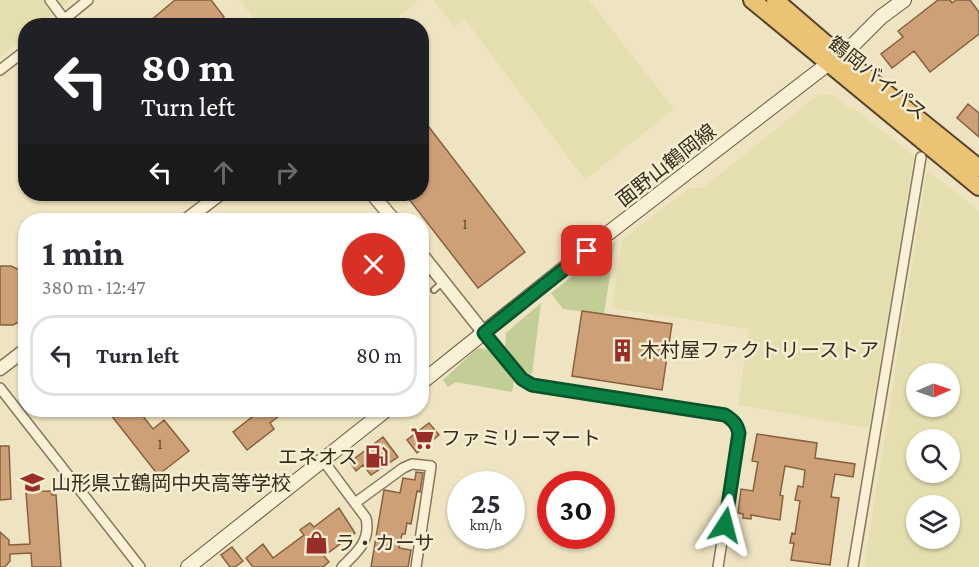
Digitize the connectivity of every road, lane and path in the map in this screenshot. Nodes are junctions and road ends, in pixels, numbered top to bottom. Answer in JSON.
{"nodes":[{"id":1,"x":50,"y":0,"type":"edge"},
{"id":2,"x":88,"y":0,"type":"edge"},
{"id":3,"x":752,"y":0,"type":"edge"},
{"id":4,"x":775,"y":0,"type":"edge"},
{"id":5,"x":904,"y":0,"type":"edge"},
{"id":6,"x":63,"y":18,"type":"edge"},
{"id":7,"x":65,"y":18,"type":"edge"},
{"id":8,"x":18,"y":56,"type":"edge"},
{"id":9,"x":833,"y":60,"type":"junction"},
{"id":10,"x":0,"y":70,"type":"edge"},
{"id":11,"x":921,"y":157,"type":"dead end"},
{"id":12,"x":979,"y":168,"type":"edge"},
{"id":13,"x":979,"y":187,"type":"edge"},
{"id":14,"x":211,"y":201,"type":"edge"},
{"id":15,"x":378,"y":201,"type":"edge"},
{"id":16,"x":195,"y":213,"type":"edge"},
{"id":17,"x":388,"y":213,"type":"edge"},
{"id":18,"x":429,"y":269,"type":"edge"},
{"id":19,"x":484,"y":333,"type":"junction"},
{"id":20,"x":18,"y":355,"type":"edge"},
{"id":21,"x":0,"y":369,"type":"edge"},
{"id":22,"x":429,"y":376,"type":"edge"},
{"id":23,"x":0,"y":388,"type":"edge"},
{"id":24,"x":18,"y":411,"type":"edge"},
{"id":25,"x":23,"y":417,"type":"edge"},
{"id":26,"x":377,"y":417,"type":"edge"},
{"id":27,"x":322,"y":459,"type":"junction"},
{"id":28,"x":355,"y":503,"type":"junction"},
{"id":29,"x":140,"y":567,"type":"edge"},
{"id":30,"x":188,"y":567,"type":"edge"},
{"id":31,"x":342,"y":567,"type":"edge"},
{"id":32,"x":416,"y":567,"type":"edge"},
{"id":33,"x":718,"y":567,"type":"edge"},
{"id":34,"x":853,"y":567,"type":"edge"}],
"edges":[{"from":1,"to":6,"type":"street"},
{"from":2,"to":7,"type":"street"},
{"from":3,"to":9,"type":"highway","name":"鶴岡バイパス"},
{"from":4,"to":9,"type":"highway","name":"鶴岡バイパス"},
{"from":5,"to":9,"type":"main road","name":"面野山鶴岡線"},
{"from":8,"to":10,"type":"street"},
{"from":9,"to":12,"type":"highway","name":"鶴岡バイパス"},
{"from":9,"to":13,"type":"highway","name":"鶴岡バイパス"},
{"from":9,"to":19,"type":"main road","name":"面野山鶴岡線"},
{"from":11,"to":34,"type":"street"},
{"from":14,"to":16,"type":"street"},
{"from":15,"to":17,"type":"street"},
{"from":18,"to":19,"type":"street"},
{"from":19,"to":22,"type":"main road","name":"面野山鶴岡線"},
{"from":19,"to":33,"type":"street"},
{"from":20,"to":21,"type":"street"},
{"from":23,"to":24,"type":"street"},
{"from":25,"to":29,"type":"street"},
{"from":26,"to":27,"type":"main road"},
{"from":27,"to":28,"type":"street"},
{"from":27,"to":30,"type":"main road"},
{"from":28,"to":31,"type":"street"},
{"from":28,"to":32,"type":"street"}]}
